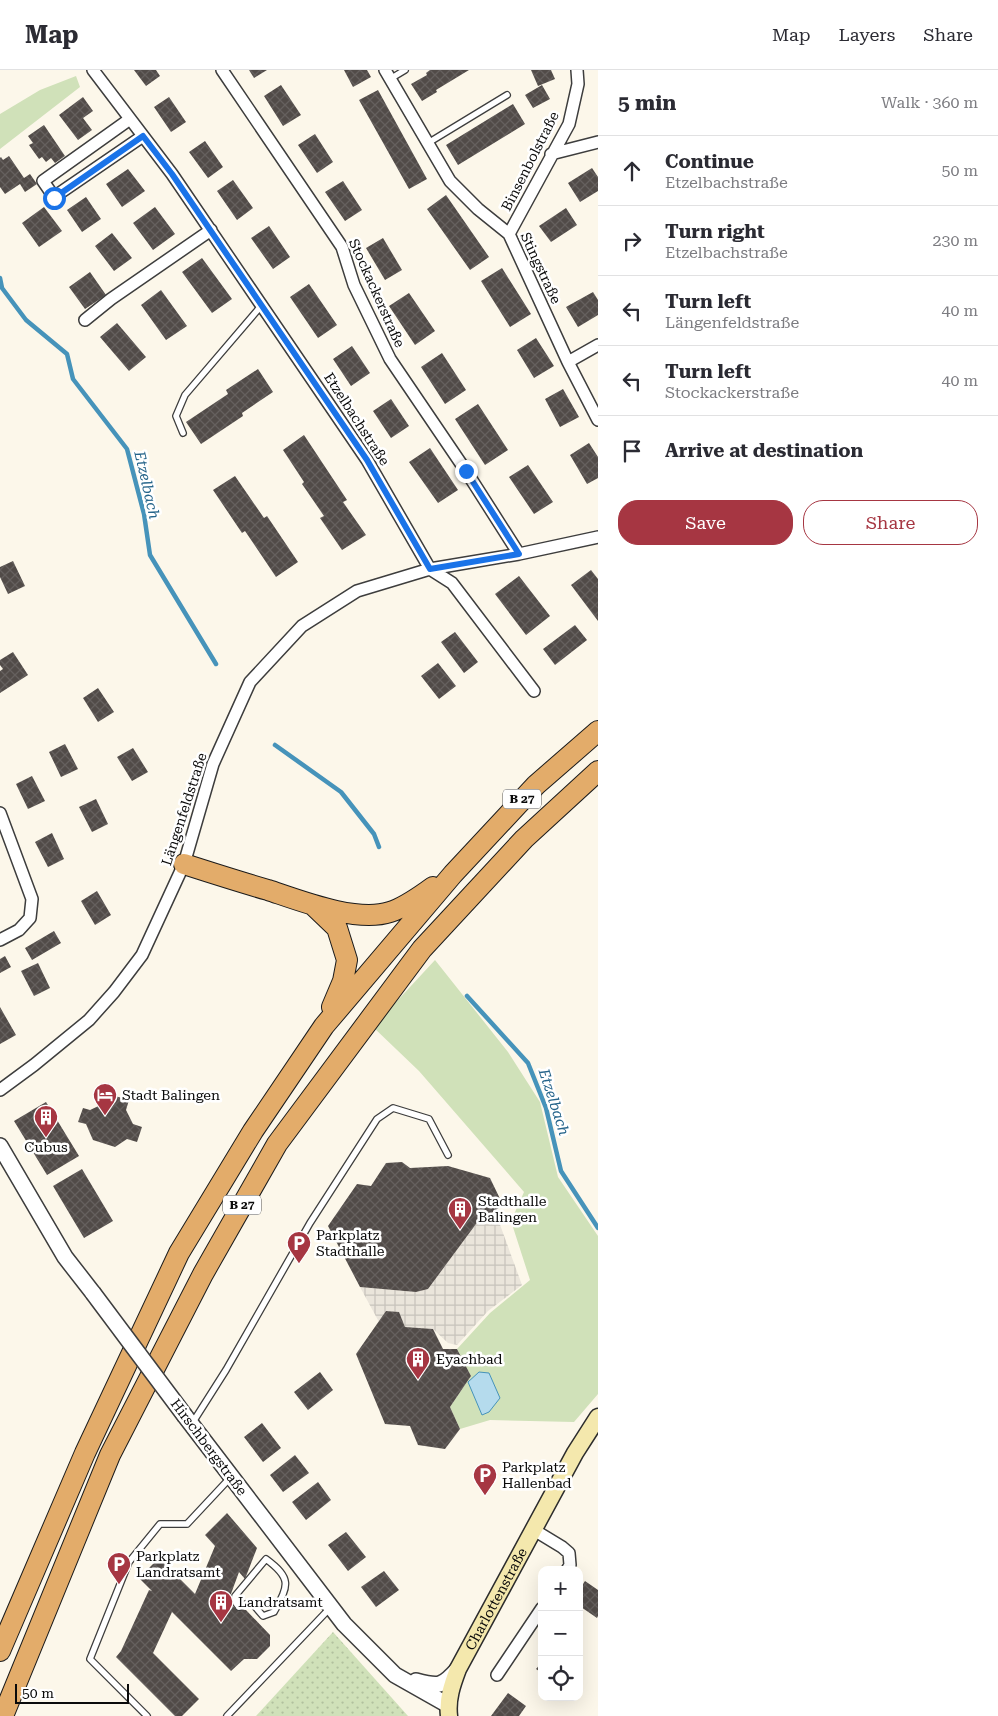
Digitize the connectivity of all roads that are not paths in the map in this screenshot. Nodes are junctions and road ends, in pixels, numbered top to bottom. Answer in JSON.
{"nodes":[{"id":1,"x":94,"y":70,"type":"edge"},
{"id":2,"x":222,"y":70,"type":"edge"},
{"id":3,"x":405,"y":70,"type":"edge"},
{"id":4,"x":577,"y":70,"type":"edge"},
{"id":5,"x":388,"y":74,"type":"edge"},
{"id":6,"x":507,"y":95,"type":"dead end"},
{"id":7,"x":130,"y":119,"type":"junction"},
{"id":8,"x":143,"y":136,"type":"junction"},
{"id":9,"x":598,"y":142,"type":"edge"},
{"id":10,"x":428,"y":143,"type":"junction"},
{"id":11,"x":552,"y":154,"type":"junction"},
{"id":12,"x":211,"y":230,"type":"junction"},
{"id":13,"x":509,"y":234,"type":"junction"},
{"id":14,"x":262,"y":305,"type":"junction"},
{"id":15,"x":85,"y":320,"type":"dead end"},
{"id":16,"x":598,"y":345,"type":"edge"},
{"id":17,"x":568,"y":362,"type":"junction"},
{"id":18,"x":598,"y":420,"type":"edge"},
{"id":19,"x":182,"y":433,"type":"dead end"},
{"id":20,"x":598,"y":537,"type":"edge"},
{"id":21,"x":519,"y":554,"type":"junction"},
{"id":22,"x":430,"y":569,"type":"junction"},
{"id":23,"x":534,"y":691,"type":"dead end"},
{"id":24,"x":598,"y":731,"type":"edge"},
{"id":25,"x":598,"y":771,"type":"edge"},
{"id":26,"x":0,"y":813,"type":"edge"},
{"id":27,"x":184,"y":864,"type":"junction"},
{"id":28,"x":453,"y":874,"type":"junction"},
{"id":29,"x":312,"y":904,"type":"junction"},
{"id":30,"x":0,"y":940,"type":"edge"},
{"id":31,"x":324,"y":1026,"type":"junction"},
{"id":32,"x":0,"y":1090,"type":"edge"},
{"id":33,"x":0,"y":1146,"type":"edge"},
{"id":34,"x":448,"y":1155,"type":"dead end"},
{"id":35,"x":598,"y":1416,"type":"edge"},
{"id":36,"x":188,"y":1420,"type":"junction"},
{"id":37,"x":231,"y":1476,"type":"junction"},
{"id":38,"x":534,"y":1530,"type":"junction"},
{"id":39,"x":569,"y":1566,"type":"edge"},
{"id":40,"x":331,"y":1607,"type":"junction"},
{"id":41,"x":540,"y":1611,"type":"edge"},
{"id":42,"x":274,"y":1612,"type":"joint"},
{"id":43,"x":0,"y":1651,"type":"edge"},
{"id":44,"x":458,"y":1669,"type":"junction"},
{"id":45,"x":395,"y":1675,"type":"junction"},
{"id":46,"x":497,"y":1675,"type":"dead end"},
{"id":47,"x":446,"y":1712,"type":"edge"},
{"id":48,"x":3,"y":1716,"type":"edge"},
{"id":49,"x":147,"y":1716,"type":"edge"},
{"id":50,"x":227,"y":1716,"type":"edge"}],
"edges":[{"from":1,"to":7,"type":"street","name":"Etzelbachstraße"},
{"from":2,"to":21,"type":"street","name":"Stockackerstraße"},
{"from":3,"to":5,"type":"lane"},
{"from":4,"to":11,"type":"street","name":"Binsenbolstraße"},
{"from":5,"to":10,"type":"street","name":"Stingstraße"},
{"from":6,"to":10,"type":"lane"},
{"from":7,"to":8,"type":"street","name":"Etzelbachstraße"},
{"from":7,"to":8,"type":"street"},
{"from":8,"to":12,"type":"street","name":"Etzelbachstraße"},
{"from":9,"to":11,"type":"street"},
{"from":10,"to":13,"type":"street","name":"Stingstraße"},
{"from":11,"to":13,"type":"street","name":"Binsenbolstraße"},
{"from":12,"to":14,"type":"street","name":"Etzelbachstraße"},
{"from":12,"to":15,"type":"street"},
{"from":13,"to":17,"type":"street","name":"Stingstraße"},
{"from":14,"to":19,"type":"lane"},
{"from":14,"to":22,"type":"street","name":"Etzelbachstraße"},
{"from":16,"to":17,"type":"street"},
{"from":17,"to":18,"type":"street","name":"Stingstraße"},
{"from":20,"to":21,"type":"street","name":"Längenfeldstraße"},
{"from":21,"to":22,"type":"street","name":"Längenfeldstraße"},
{"from":22,"to":23,"type":"street","name":"Etzelbachstraße"},
{"from":22,"to":27,"type":"street","name":"Längenfeldstraße"},
{"from":24,"to":28,"type":"highway","number":"B 27"},
{"from":25,"to":48,"type":"highway","number":"B 27"},
{"from":26,"to":30,"type":"street"},
{"from":27,"to":29,"type":"highway"},
{"from":27,"to":32,"type":"street","name":"Längenfeldstraße"},
{"from":28,"to":29,"type":"highway"},
{"from":28,"to":31,"type":"highway","number":"B 27"},
{"from":29,"to":31,"type":"highway"},
{"from":31,"to":43,"type":"highway","number":"B 27"},
{"from":33,"to":36,"type":"street","name":"Hirschbergstraße","bridge":true},
{"from":34,"to":36,"type":"lane"},
{"from":35,"to":38,"type":"main road","name":"Charlottenstraße"},
{"from":36,"to":37,"type":"street","name":"Hirschbergstraße"},
{"from":37,"to":40,"type":"street","name":"Hirschbergstraße"},
{"from":37,"to":49,"type":"lane"},
{"from":38,"to":39,"type":"street"},
{"from":38,"to":44,"type":"main road","name":"Charlottenstraße"},
{"from":40,"to":45,"type":"street","name":"Hirschbergstraße"},
{"from":40,"to":50,"type":"lane"},
{"from":41,"to":46,"type":"street"},
{"from":42,"to":42,"type":"lane"},
{"from":44,"to":45,"type":"street","name":"Charlottenstraße"},
{"from":44,"to":47,"type":"main road","name":"Charlottenstraße"},
{"from":45,"to":47,"type":"street","name":"Hirschbergstraße"}]}
